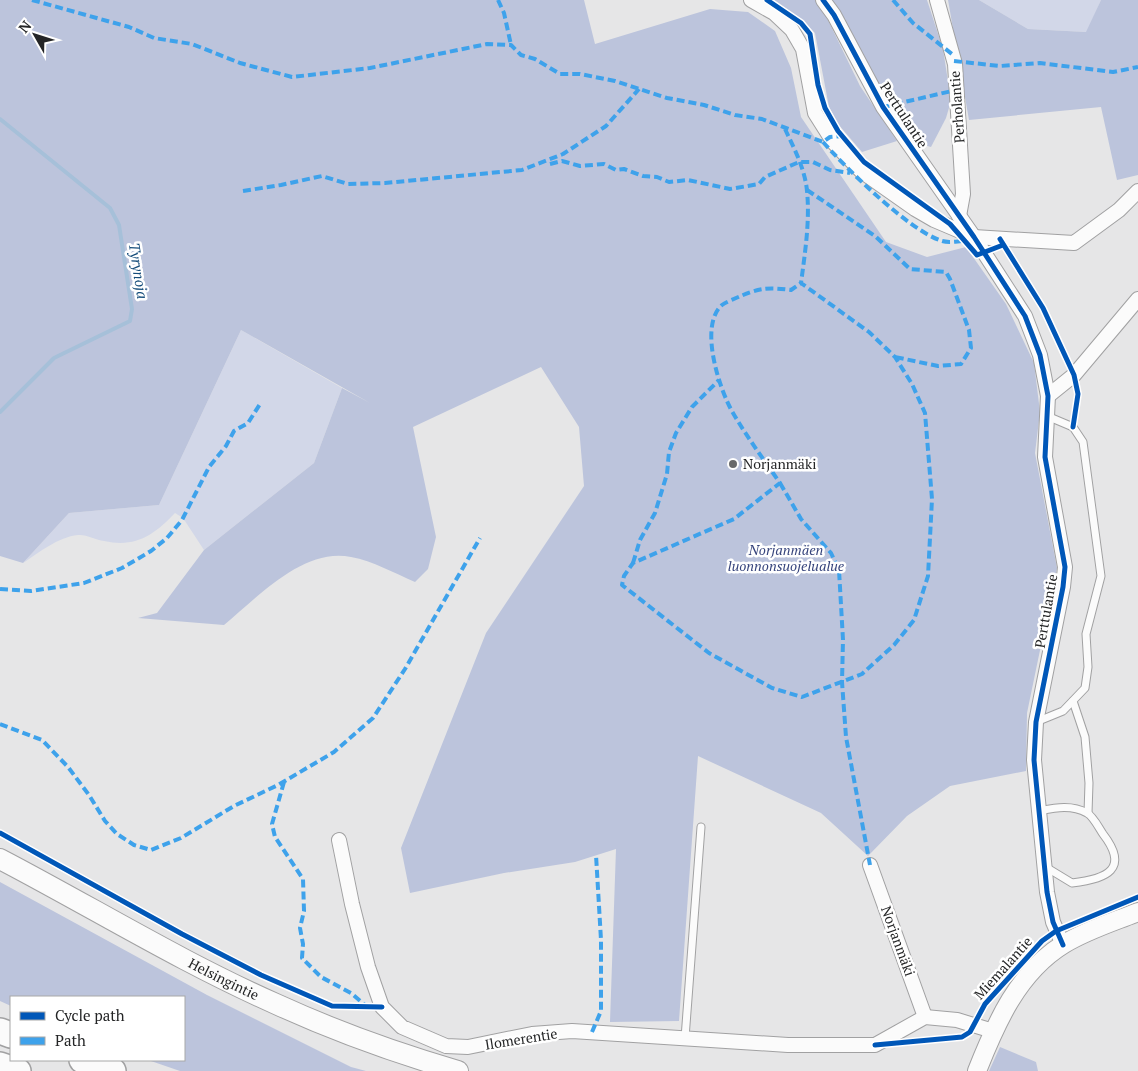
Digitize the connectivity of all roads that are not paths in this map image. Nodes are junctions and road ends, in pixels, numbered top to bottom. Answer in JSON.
{"nodes":[{"id":1,"x":751,"y":0,"type":"edge"},
{"id":2,"x":823,"y":0,"type":"edge"},
{"id":3,"x":937,"y":0,"type":"edge"},
{"id":4,"x":1138,"y":192,"type":"edge"},
{"id":5,"x":959,"y":216,"type":"junction"},
{"id":6,"x":974,"y":237,"type":"junction"},
{"id":7,"x":1138,"y":299,"type":"edge"},
{"id":8,"x":1048,"y":396,"type":"junction"},
{"id":9,"x":1047,"y":416,"type":"junction"},
{"id":10,"x":1073,"y":701,"type":"junction"},
{"id":11,"x":1036,"y":722,"type":"junction"},
{"id":12,"x":1038,"y":811,"type":"junction"},
{"id":13,"x":1088,"y":813,"type":"junction"},
{"id":14,"x":701,"y":827,"type":"dead end"},
{"id":15,"x":340,"y":840,"type":"dead end"},
{"id":16,"x":0,"y":860,"type":"edge"},
{"id":17,"x":870,"y":865,"type":"dead end"},
{"id":18,"x":1044,"y":865,"type":"junction"},
{"id":19,"x":1138,"y":912,"type":"edge"},
{"id":20,"x":1062,"y":945,"type":"junction"},
{"id":21,"x":925,"y":1017,"type":"junction"},
{"id":22,"x":993,"y":1031,"type":"junction"},
{"id":23,"x":685,"y":1038,"type":"junction"},
{"id":24,"x":85,"y":1061,"type":"edge"},
{"id":25,"x":0,"y":1065,"type":"edge"},
{"id":26,"x":18,"y":1071,"type":"edge"},
{"id":27,"x":113,"y":1071,"type":"edge"},
{"id":28,"x":458,"y":1071,"type":"edge"},
{"id":29,"x":977,"y":1071,"type":"edge"}],
"edges":[{"from":1,"to":6,"type":"street"},
{"from":2,"to":5,"type":"street","name":"Perttulantie"},
{"from":3,"to":5,"type":"street","name":"Perholantie"},
{"from":4,"to":6,"type":"street"},
{"from":5,"to":6,"type":"street","name":"Perttulantie"},
{"from":6,"to":8,"type":"street","name":"Perttulantie"},
{"from":7,"to":8,"type":"street"},
{"from":8,"to":9,"type":"street","name":"Perttulantie"},
{"from":9,"to":10,"type":"lane"},
{"from":9,"to":11,"type":"street","name":"Perttulantie"},
{"from":10,"to":11,"type":"lane"},
{"from":10,"to":13,"type":"lane"},
{"from":11,"to":12,"type":"street","name":"Perttulantie"},
{"from":12,"to":13,"type":"lane"},
{"from":12,"to":18,"type":"street","name":"Perttulantie"},
{"from":13,"to":18,"type":"lane"},
{"from":14,"to":23,"type":"lane"},
{"from":15,"to":23,"type":"street","name":"Ilomerentie"},
{"from":16,"to":28,"type":"main road","name":"Helsingintie"},
{"from":17,"to":21,"type":"street","name":"Norjanmäki"},
{"from":18,"to":20,"type":"street","name":"Perttulantie"},
{"from":19,"to":20,"type":"street","name":"Miemalantie"},
{"from":20,"to":22,"type":"street","name":"Miemalantie"},
{"from":21,"to":22,"type":"street"},
{"from":21,"to":23,"type":"street","name":"Ilomerentie"},
{"from":22,"to":29,"type":"street","name":"Miemalantie"},
{"from":24,"to":27,"type":"highway"},
{"from":25,"to":26,"type":"highway"}]}
